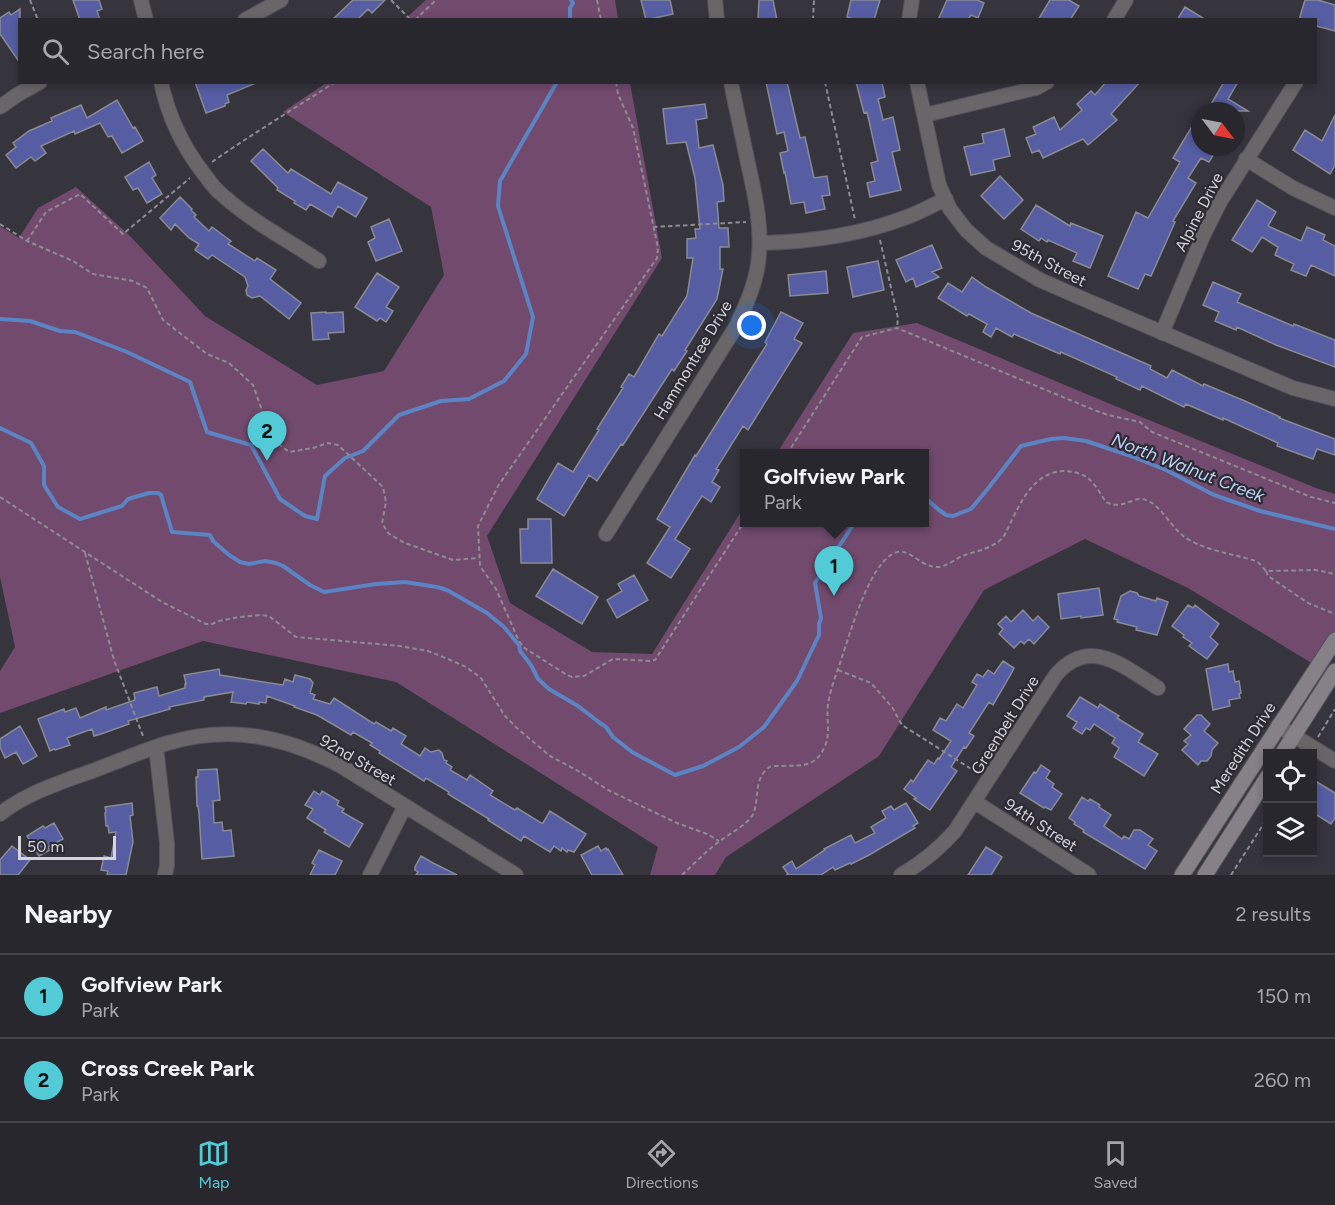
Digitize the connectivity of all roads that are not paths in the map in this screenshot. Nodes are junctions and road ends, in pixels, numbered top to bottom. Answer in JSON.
{"nodes":[{"id":1,"x":141,"y":0,"type":"edge"},
{"id":2,"x":281,"y":0,"type":"edge"},
{"id":3,"x":715,"y":0,"type":"edge"},
{"id":4,"x":912,"y":0,"type":"edge"},
{"id":5,"x":1126,"y":0,"type":"edge"},
{"id":6,"x":146,"y":18,"type":"edge"},
{"id":7,"x":249,"y":18,"type":"edge"},
{"id":8,"x":717,"y":18,"type":"edge"},
{"id":9,"x":909,"y":18,"type":"edge"},
{"id":10,"x":1115,"y":18,"type":"edge"},
{"id":11,"x":36,"y":84,"type":"edge"},
{"id":12,"x":162,"y":84,"type":"edge"},
{"id":13,"x":731,"y":84,"type":"edge"},
{"id":14,"x":917,"y":84,"type":"edge"},
{"id":15,"x":1043,"y":84,"type":"edge"},
{"id":16,"x":1295,"y":84,"type":"edge"},
{"id":17,"x":0,"y":107,"type":"edge"},
{"id":18,"x":925,"y":116,"type":"junction"},
{"id":19,"x":1246,"y":159,"type":"junction"},
{"id":20,"x":946,"y":199,"type":"junction"},
{"id":21,"x":1335,"y":208,"type":"edge"},
{"id":22,"x":760,"y":243,"type":"junction"},
{"id":23,"x":319,"y":261,"type":"dead end"},
{"id":24,"x":1162,"y":333,"type":"junction"},
{"id":25,"x":1335,"y":399,"type":"edge"},
{"id":26,"x":606,"y":534,"type":"dead end"},
{"id":27,"x":1335,"y":640,"type":"edge"},
{"id":28,"x":1335,"y":671,"type":"edge"},
{"id":29,"x":1158,"y":688,"type":"dead end"},
{"id":30,"x":1278,"y":726,"type":"junction"},
{"id":31,"x":1293,"y":736,"type":"junction"},
{"id":32,"x":152,"y":749,"type":"junction"},
{"id":33,"x":1285,"y":749,"type":"edge"},
{"id":34,"x":1335,"y":761,"type":"edge"},
{"id":35,"x":1263,"y":784,"type":"edge"},
{"id":36,"x":975,"y":802,"type":"junction"},
{"id":37,"x":405,"y":806,"type":"junction"},
{"id":38,"x":0,"y":814,"type":"edge"},
{"id":39,"x":165,"y":875,"type":"edge"},
{"id":40,"x":370,"y":875,"type":"edge"},
{"id":41,"x":516,"y":875,"type":"edge"},
{"id":42,"x":901,"y":875,"type":"edge"},
{"id":43,"x":1089,"y":875,"type":"edge"},
{"id":44,"x":1182,"y":875,"type":"edge"},
{"id":45,"x":1205,"y":875,"type":"edge"}],
"edges":[{"from":1,"to":6,"type":"street"},
{"from":2,"to":7,"type":"street"},
{"from":3,"to":8,"type":"street"},
{"from":4,"to":9,"type":"street"},
{"from":5,"to":10,"type":"street"},
{"from":11,"to":17,"type":"street"},
{"from":12,"to":23,"type":"street"},
{"from":13,"to":22,"type":"street","name":"Hammontree Drive"},
{"from":14,"to":18,"type":"street","name":"95th Street"},
{"from":15,"to":18,"type":"street"},
{"from":16,"to":19,"type":"street","name":"Alpine Drive"},
{"from":18,"to":20,"type":"street","name":"95th Street"},
{"from":19,"to":21,"type":"street"},
{"from":19,"to":24,"type":"street","name":"Alpine Drive"},
{"from":20,"to":22,"type":"street"},
{"from":20,"to":24,"type":"street","name":"95th Street"},
{"from":22,"to":26,"type":"street","name":"Hammontree Drive"},
{"from":24,"to":25,"type":"street","name":"95th Street"},
{"from":27,"to":30,"type":"main road","name":"Meredith Drive"},
{"from":28,"to":31,"type":"main road"},
{"from":29,"to":36,"type":"street","name":"Greenbelt Drive"},
{"from":30,"to":31,"type":"street"},
{"from":30,"to":44,"type":"main road","name":"Meredith Drive"},
{"from":31,"to":33,"type":"main road"},
{"from":31,"to":34,"type":"street"},
{"from":32,"to":37,"type":"street","name":"92nd Street"},
{"from":32,"to":38,"type":"street","name":"92nd Street"},
{"from":32,"to":39,"type":"street"},
{"from":35,"to":45,"type":"main road"},
{"from":36,"to":42,"type":"street","name":"Greenbelt Drive"},
{"from":36,"to":43,"type":"street","name":"94th Street"},
{"from":37,"to":40,"type":"street"},
{"from":37,"to":41,"type":"street","name":"92nd Street"}]}
